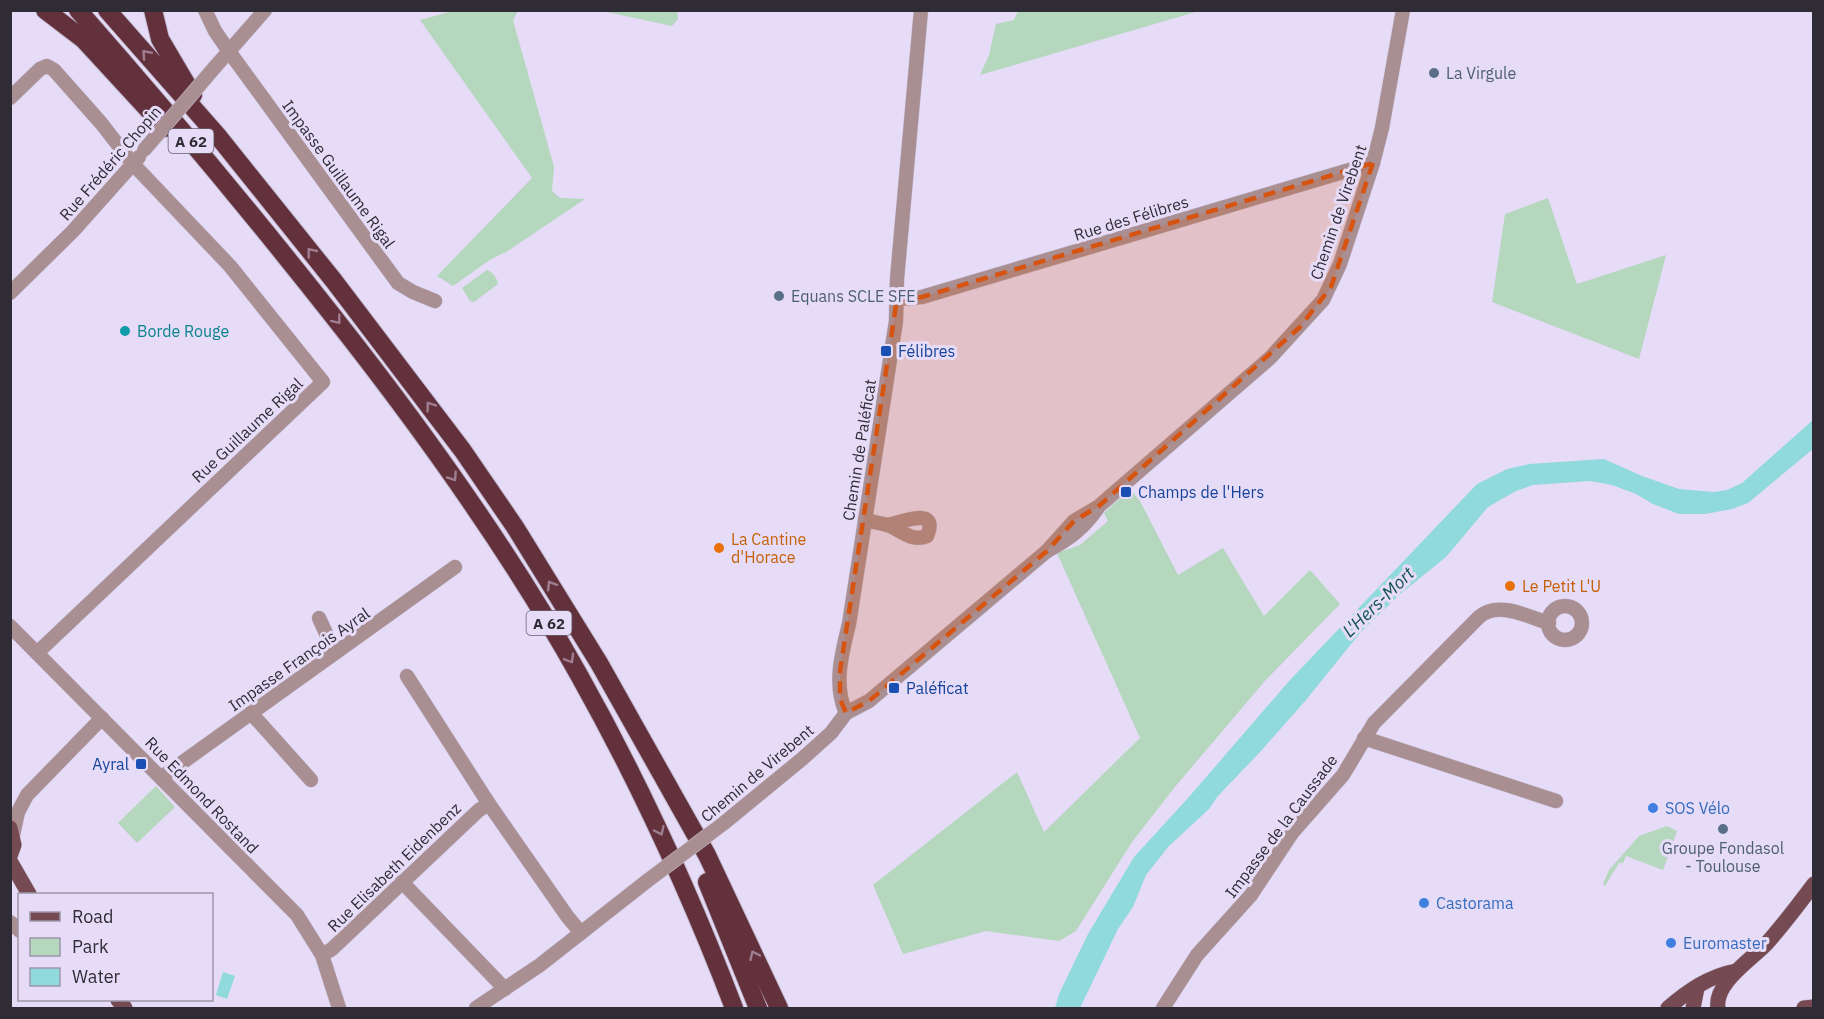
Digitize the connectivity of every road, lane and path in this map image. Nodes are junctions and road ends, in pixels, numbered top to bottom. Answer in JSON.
{"nodes":[{"id":1,"x":45,"y":10,"type":"edge"},
{"id":2,"x":78,"y":10,"type":"edge"},
{"id":3,"x":107,"y":10,"type":"edge"},
{"id":4,"x":153,"y":10,"type":"edge"},
{"id":5,"x":205,"y":10,"type":"edge"},
{"id":6,"x":265,"y":10,"type":"edge"},
{"id":7,"x":921,"y":10,"type":"edge"},
{"id":8,"x":1403,"y":10,"type":"edge"},
{"id":9,"x":228,"y":50,"type":"junction"},
{"id":10,"x":10,"y":98,"type":"edge"},
{"id":11,"x":217,"y":135,"type":"junction"},
{"id":12,"x":1373,"y":163,"type":"junction"},
{"id":13,"x":133,"y":164,"type":"junction"},
{"id":14,"x":301,"y":274,"type":"junction"},
{"id":15,"x":10,"y":292,"type":"edge"},
{"id":16,"x":897,"y":299,"type":"junction"},
{"id":17,"x":435,"y":301,"type":"dead end"},
{"id":18,"x":865,"y":520,"type":"junction"},
{"id":19,"x":887,"y":525,"type":"dead end"},
{"id":20,"x":455,"y":567,"type":"dead end"},
{"id":21,"x":319,"y":618,"type":"dead end"},
{"id":22,"x":1549,"y":623,"type":"dead end"},
{"id":23,"x":10,"y":626,"type":"edge"},
{"id":24,"x":37,"y":652,"type":"junction"},
{"id":25,"x":335,"y":653,"type":"junction"},
{"id":26,"x":407,"y":676,"type":"dead end"},
{"id":27,"x":614,"y":689,"type":"junction"},
{"id":28,"x":251,"y":713,"type":"junction"},
{"id":29,"x":846,"y":713,"type":"junction"},
{"id":30,"x":102,"y":718,"type":"junction"},
{"id":31,"x":1364,"y":738,"type":"junction"},
{"id":32,"x":162,"y":777,"type":"junction"},
{"id":33,"x":310,"y":780,"type":"dead end"},
{"id":34,"x":27,"y":795,"type":"junction"},
{"id":35,"x":1556,"y":801,"type":"dead end"},
{"id":36,"x":489,"y":804,"type":"junction"},
{"id":37,"x":10,"y":805,"type":"edge"},
{"id":38,"x":12,"y":831,"type":"edge"},
{"id":39,"x":10,"y":855,"type":"edge"},
{"id":40,"x":10,"y":861,"type":"edge"},
{"id":41,"x":10,"y":879,"type":"edge"},
{"id":42,"x":402,"y":882,"type":"junction"},
{"id":43,"x":1814,"y":884,"type":"edge"},
{"id":44,"x":28,"y":893,"type":"edge"},
{"id":45,"x":28,"y":893,"type":"edge"},
{"id":46,"x":581,"y":933,"type":"junction"},
{"id":47,"x":322,"y":955,"type":"junction"},
{"id":48,"x":1736,"y":971,"type":"junction"},
{"id":49,"x":1696,"y":988,"type":"junction"},
{"id":50,"x":505,"y":989,"type":"junction"},
{"id":51,"x":1814,"y":1007,"type":"edge"},
{"id":52,"x":339,"y":1008,"type":"edge"},
{"id":53,"x":477,"y":1008,"type":"edge"},
{"id":54,"x":734,"y":1008,"type":"edge"},
{"id":55,"x":758,"y":1008,"type":"edge"},
{"id":56,"x":779,"y":1008,"type":"edge"},
{"id":57,"x":1163,"y":1008,"type":"edge"},
{"id":58,"x":1668,"y":1008,"type":"edge"},
{"id":59,"x":1693,"y":1008,"type":"edge"},
{"id":60,"x":1718,"y":1008,"type":"edge"},
{"id":61,"x":1804,"y":1008,"type":"edge"}],
"edges":[{"from":1,"to":14,"type":"highway"},
{"from":2,"to":14,"type":"highway","number":"A 62"},
{"from":11,"to":3,"type":"highway","number":"A 62","one_way":true},
{"from":4,"to":11,"type":"highway"},
{"from":5,"to":9,"type":"street"},
{"from":6,"to":9,"type":"street","name":"Rue Frédéric Chopin"},
{"from":7,"to":16,"type":"street","name":"Chemin de Paléficat"},
{"from":8,"to":12,"type":"street","name":"Chemin de Virebent"},
{"from":9,"to":13,"type":"street","name":"Rue Frédéric Chopin","bridge":true},
{"from":9,"to":17,"type":"street","name":"Impasse Guillaume Rigal"},
{"from":10,"to":13,"type":"street"},
{"from":27,"to":11,"type":"highway","number":"A 62","one_way":true},
{"from":12,"to":16,"type":"street","name":"Rue des Félibres"},
{"from":12,"to":29,"type":"street","name":"Chemin de Virebent"},
{"from":13,"to":15,"type":"street","name":"Rue Frédéric Chopin"},
{"from":13,"to":24,"type":"street","name":"Rue Guillaume Rigal"},
{"from":14,"to":54,"type":"highway","number":"A 62","one_way":true},
{"from":16,"to":18,"type":"street","name":"Chemin de Paléficat"},
{"from":18,"to":19,"type":"street"},
{"from":18,"to":29,"type":"street","name":"Chemin de Paléficat"},
{"from":20,"to":25,"type":"street","name":"Impasse François Ayral"},
{"from":21,"to":25,"type":"street"},
{"from":22,"to":31,"type":"street","name":"Impasse de la Caussade"},
{"from":23,"to":24,"type":"street","name":"Rue Edmond Rostand"},
{"from":24,"to":30,"type":"street","name":"Rue Edmond Rostand"},
{"from":25,"to":28,"type":"street","name":"Impasse François Ayral"},
{"from":26,"to":36,"type":"street"},
{"from":27,"to":55,"type":"highway","number":"A 62"},
{"from":56,"to":27,"type":"highway","one_way":true},
{"from":28,"to":32,"type":"street","name":"Impasse François Ayral"},
{"from":28,"to":33,"type":"street"},
{"from":29,"to":46,"type":"street","name":"Chemin de Virebent","bridge":true},
{"from":30,"to":32,"type":"street","name":"Rue Edmond Rostand"},
{"from":30,"to":34,"type":"street"},
{"from":31,"to":35,"type":"street"},
{"from":31,"to":57,"type":"street","name":"Impasse de la Caussade"},
{"from":32,"to":47,"type":"street","name":"Rue Edmond Rostand"},
{"from":34,"to":37,"type":"street"},
{"from":34,"to":38,"type":"street"},
{"from":36,"to":42,"type":"street","name":"Rue Elisabeth Eidenbenz"},
{"from":36,"to":46,"type":"street"},
{"from":38,"to":39,"type":"main road"},
{"from":40,"to":44,"type":"main road"},
{"from":41,"to":45,"type":"main road"},
{"from":42,"to":47,"type":"street","name":"Rue Elisabeth Eidenbenz"},
{"from":42,"to":50,"type":"street"},
{"from":43,"to":48,"type":"main road"},
{"from":46,"to":50,"type":"street","name":"Chemin de Virebent"},
{"from":47,"to":52,"type":"street","name":"Rue Edmond Rostand"},
{"from":48,"to":49,"type":"main road"},
{"from":48,"to":60,"type":"main road"},
{"from":49,"to":58,"type":"main road"},
{"from":49,"to":59,"type":"main road"},
{"from":50,"to":53,"type":"street","name":"Chemin de Virebent"},
{"from":51,"to":61,"type":"main road"}]}
